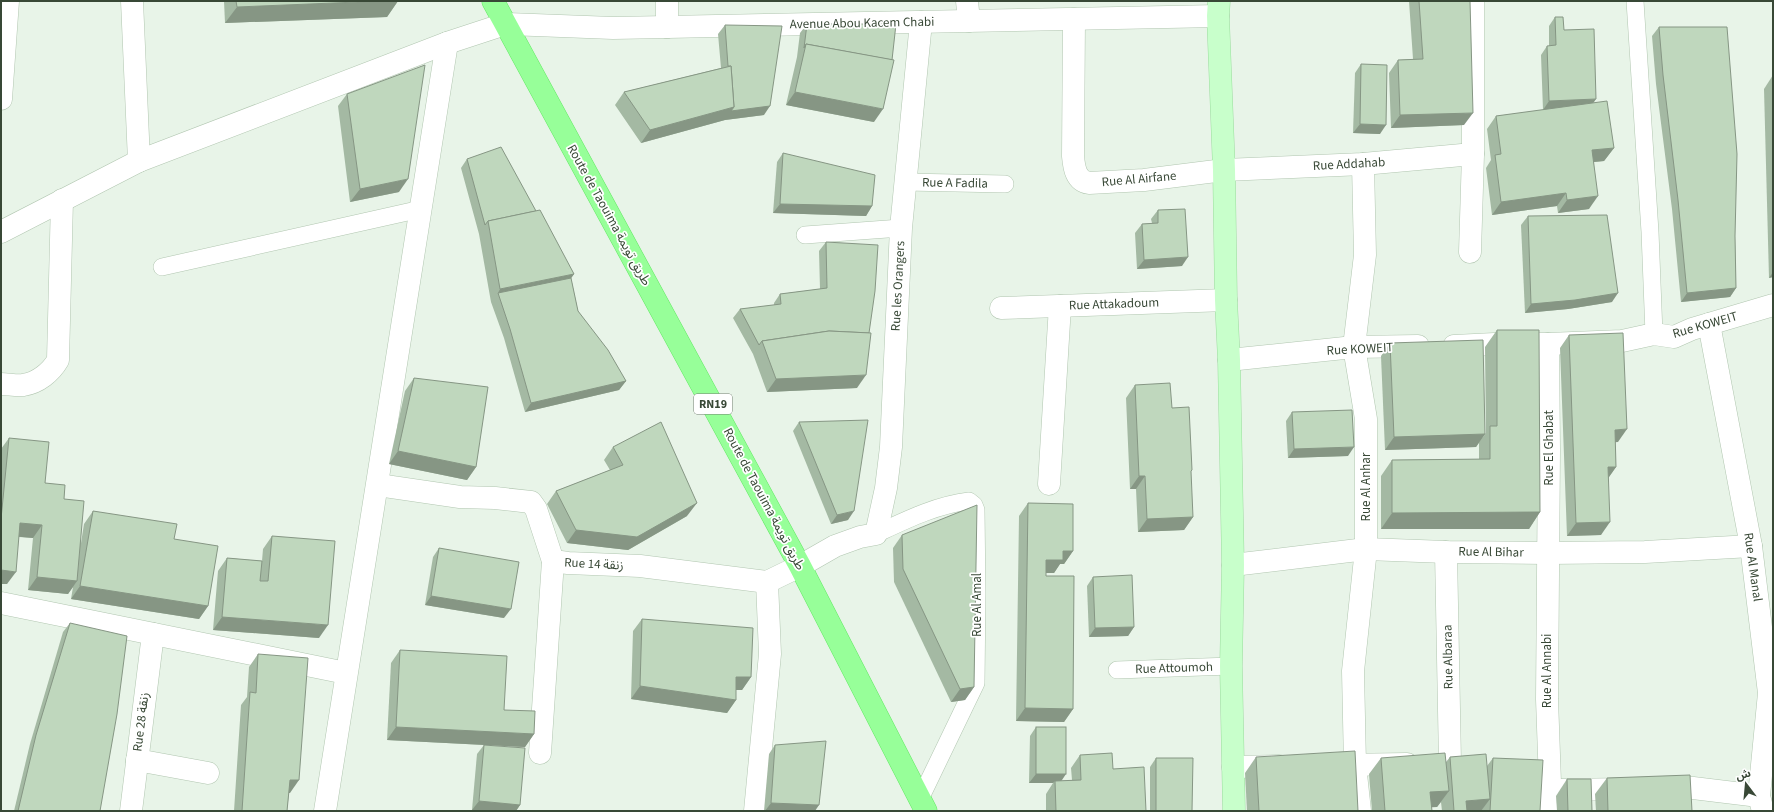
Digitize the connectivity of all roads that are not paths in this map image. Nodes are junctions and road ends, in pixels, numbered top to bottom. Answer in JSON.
{"nodes":[{"id":1,"x":8,"y":1,"type":"edge"},
{"id":2,"x":132,"y":1,"type":"edge"},
{"id":3,"x":493,"y":1,"type":"edge"},
{"id":4,"x":667,"y":1,"type":"edge"},
{"id":5,"x":1473,"y":1,"type":"edge"},
{"id":6,"x":1635,"y":1,"type":"edge"},
{"id":7,"x":1219,"y":8,"type":"edge"},
{"id":8,"x":968,"y":11,"type":"edge"},
{"id":9,"x":1074,"y":18,"type":"junction"},
{"id":10,"x":922,"y":22,"type":"junction"},
{"id":11,"x":505,"y":24,"type":"junction"},
{"id":12,"x":667,"y":27,"type":"junction"},
{"id":13,"x":447,"y":43,"type":"junction"},
{"id":14,"x":1,"y":99,"type":"edge"},
{"id":15,"x":1473,"y":154,"type":"junction"},
{"id":16,"x":138,"y":161,"type":"junction"},
{"id":17,"x":1363,"y":164,"type":"junction"},
{"id":18,"x":1224,"y":170,"type":"junction"},
{"id":19,"x":904,"y":182,"type":"junction"},
{"id":20,"x":1005,"y":184,"type":"dead end"},
{"id":21,"x":62,"y":200,"type":"junction"},
{"id":22,"x":421,"y":208,"type":"junction"},
{"id":23,"x":901,"y":228,"type":"junction"},
{"id":24,"x":1,"y":232,"type":"edge"},
{"id":25,"x":805,"y":235,"type":"dead end"},
{"id":26,"x":1470,"y":252,"type":"dead end"},
{"id":27,"x":162,"y":267,"type":"dead end"},
{"id":28,"x":1226,"y":300,"type":"junction"},
{"id":29,"x":1773,"y":305,"type":"edge"},
{"id":30,"x":1060,"y":306,"type":"junction"},
{"id":31,"x":1001,"y":308,"type":"dead end"},
{"id":32,"x":1709,"y":324,"type":"junction"},
{"id":33,"x":1654,"y":334,"type":"junction"},
{"id":34,"x":1548,"y":344,"type":"junction"},
{"id":35,"x":1354,"y":347,"type":"junction"},
{"id":36,"x":1229,"y":360,"type":"junction"},
{"id":37,"x":1,"y":384,"type":"edge"},
{"id":38,"x":1049,"y":484,"type":"dead end"},
{"id":39,"x":378,"y":485,"type":"junction"},
{"id":40,"x":868,"y":536,"type":"junction"},
{"id":41,"x":1751,"y":546,"type":"junction"},
{"id":42,"x":1366,"y":549,"type":"junction"},
{"id":43,"x":1446,"y":552,"type":"junction"},
{"id":44,"x":1548,"y":553,"type":"junction"},
{"id":45,"x":553,"y":561,"type":"junction"},
{"id":46,"x":1233,"y":565,"type":"junction"},
{"id":47,"x":800,"y":566,"type":"junction"},
{"id":48,"x":767,"y":582,"type":"junction"},
{"id":49,"x":1,"y":603,"type":"edge"},
{"id":50,"x":153,"y":634,"type":"junction"},
{"id":51,"x":1231,"y":666,"type":"junction"},
{"id":52,"x":1117,"y":670,"type":"dead end"},
{"id":53,"x":346,"y":673,"type":"junction"},
{"id":54,"x":1771,"y":692,"type":"edge"},
{"id":55,"x":540,"y":753,"type":"dead end"},
{"id":56,"x":136,"y":760,"type":"junction"},
{"id":57,"x":1355,"y":764,"type":"junction"},
{"id":58,"x":1233,"y":767,"type":"junction"},
{"id":59,"x":1528,"y":770,"type":"edge"},
{"id":60,"x":208,"y":772,"type":"dead end"},
{"id":61,"x":1550,"y":792,"type":"edge"},
{"id":62,"x":1764,"y":803,"type":"edge"},
{"id":63,"x":923,"y":805,"type":"edge"},
{"id":64,"x":753,"y":810,"type":"edge"},
{"id":65,"x":131,"y":811,"type":"edge"},
{"id":66,"x":325,"y":811,"type":"edge"},
{"id":67,"x":1234,"y":811,"type":"edge"},
{"id":68,"x":1360,"y":811,"type":"edge"}],
"edges":[{"from":1,"to":14,"type":"street"},
{"from":2,"to":16,"type":"street"},
{"from":3,"to":11,"type":"main road","name":"Route de Taouima طريق تويمة","number":"RN19"},
{"from":4,"to":12,"type":"street"},
{"from":5,"to":15,"type":"street"},
{"from":6,"to":33,"type":"lane"},
{"from":7,"to":9,"type":"street","name":"Avenue Abou Kacem Chabi"},
{"from":7,"to":18,"type":"street"},
{"from":8,"to":9,"type":"street","name":"Avenue Abou Kacem Chabi"},
{"from":8,"to":10,"type":"street","name":"Avenue Abou Kacem Chabi"},
{"from":9,"to":18,"type":"street","name":"Rue Al Airfane"},
{"from":10,"to":12,"type":"street","name":"Avenue Abou Kacem Chabi"},
{"from":10,"to":19,"type":"street","name":"Rue les Orangers"},
{"from":11,"to":12,"type":"street","name":"Avenue Abou Kacem Chabi"},
{"from":11,"to":13,"type":"street"},
{"from":11,"to":47,"type":"main road","name":"Route de Taouima طريق تويمة","number":"RN19"},
{"from":13,"to":16,"type":"street"},
{"from":13,"to":22,"type":"street"},
{"from":15,"to":17,"type":"street","name":"Rue Addahab"},
{"from":15,"to":26,"type":"street"},
{"from":16,"to":21,"type":"street"},
{"from":17,"to":18,"type":"street","name":"Rue Addahab"},
{"from":17,"to":35,"type":"street","name":"Rue Al Anhar"},
{"from":18,"to":28,"type":"street"},
{"from":19,"to":20,"type":"lane","name":"Rue A Fadila"},
{"from":19,"to":23,"type":"street","name":"Rue les Orangers"},
{"from":21,"to":24,"type":"street"},
{"from":21,"to":37,"type":"street"},
{"from":22,"to":27,"type":"lane"},
{"from":22,"to":39,"type":"street"},
{"from":23,"to":25,"type":"lane"},
{"from":23,"to":40,"type":"street","name":"Rue les Orangers"},
{"from":28,"to":30,"type":"street","name":"Rue Attakadoum"},
{"from":28,"to":36,"type":"street"},
{"from":29,"to":32,"type":"street","name":"Rue KOWEIT"},
{"from":30,"to":31,"type":"street","name":"Rue Attakadoum"},
{"from":30,"to":38,"type":"street"},
{"from":32,"to":33,"type":"street","name":"Rue KOWEIT"},
{"from":32,"to":41,"type":"street","name":"Rue Al Manal"},
{"from":33,"to":34,"type":"street","name":"Rue KOWEIT"},
{"from":34,"to":35,"type":"street","name":"Rue KOWEIT"},
{"from":34,"to":44,"type":"street","name":"Rue El Ghabat"},
{"from":35,"to":36,"type":"street","name":"Rue KOWEIT"},
{"from":35,"to":42,"type":"street","name":"Rue Al Anhar"},
{"from":36,"to":46,"type":"street"},
{"from":39,"to":45,"type":"street","name":"Rue 14 زنقة"},
{"from":39,"to":53,"type":"street"},
{"from":40,"to":47,"type":"street"},
{"from":40,"to":63,"type":"lane","name":"Rue Al Amal"},
{"from":41,"to":44,"type":"street","name":"Rue Al Bihar"},
{"from":41,"to":54,"type":"street","name":"Rue Al Manal"},
{"from":42,"to":43,"type":"street","name":"Rue Al Bihar"},
{"from":42,"to":46,"type":"street","name":"Rue Al Bihar"},
{"from":42,"to":57,"type":"street","name":"Rue Al Anhar"},
{"from":43,"to":44,"type":"street","name":"Rue Al Bihar"},
{"from":43,"to":57,"type":"street","name":"Rue Albaraa"},
{"from":44,"to":61,"type":"street","name":"Rue Al Annabi"},
{"from":45,"to":48,"type":"street","name":"Rue 14 زنقة"},
{"from":45,"to":55,"type":"street"},
{"from":46,"to":51,"type":"street"},
{"from":47,"to":48,"type":"street"},
{"from":47,"to":63,"type":"main road","name":"Route de Taouima طريق تويمة","number":"RN19"},
{"from":48,"to":64,"type":"street"},
{"from":49,"to":50,"type":"street"},
{"from":50,"to":53,"type":"street"},
{"from":50,"to":56,"type":"street","name":"Rue 28 زنقة"},
{"from":51,"to":52,"type":"lane","name":"Rue Attoumoh"},
{"from":51,"to":58,"type":"street"},
{"from":53,"to":66,"type":"street"},
{"from":54,"to":62,"type":"street","name":"Rue Al Manal"},
{"from":56,"to":60,"type":"street"},
{"from":56,"to":65,"type":"street","name":"Rue 28 زنقة"},
{"from":57,"to":58,"type":"street"},
{"from":57,"to":68,"type":"street","name":"Rue Al Anhar"},
{"from":58,"to":67,"type":"street"},
{"from":59,"to":61,"type":"street"},
{"from":61,"to":62,"type":"street"}]}
